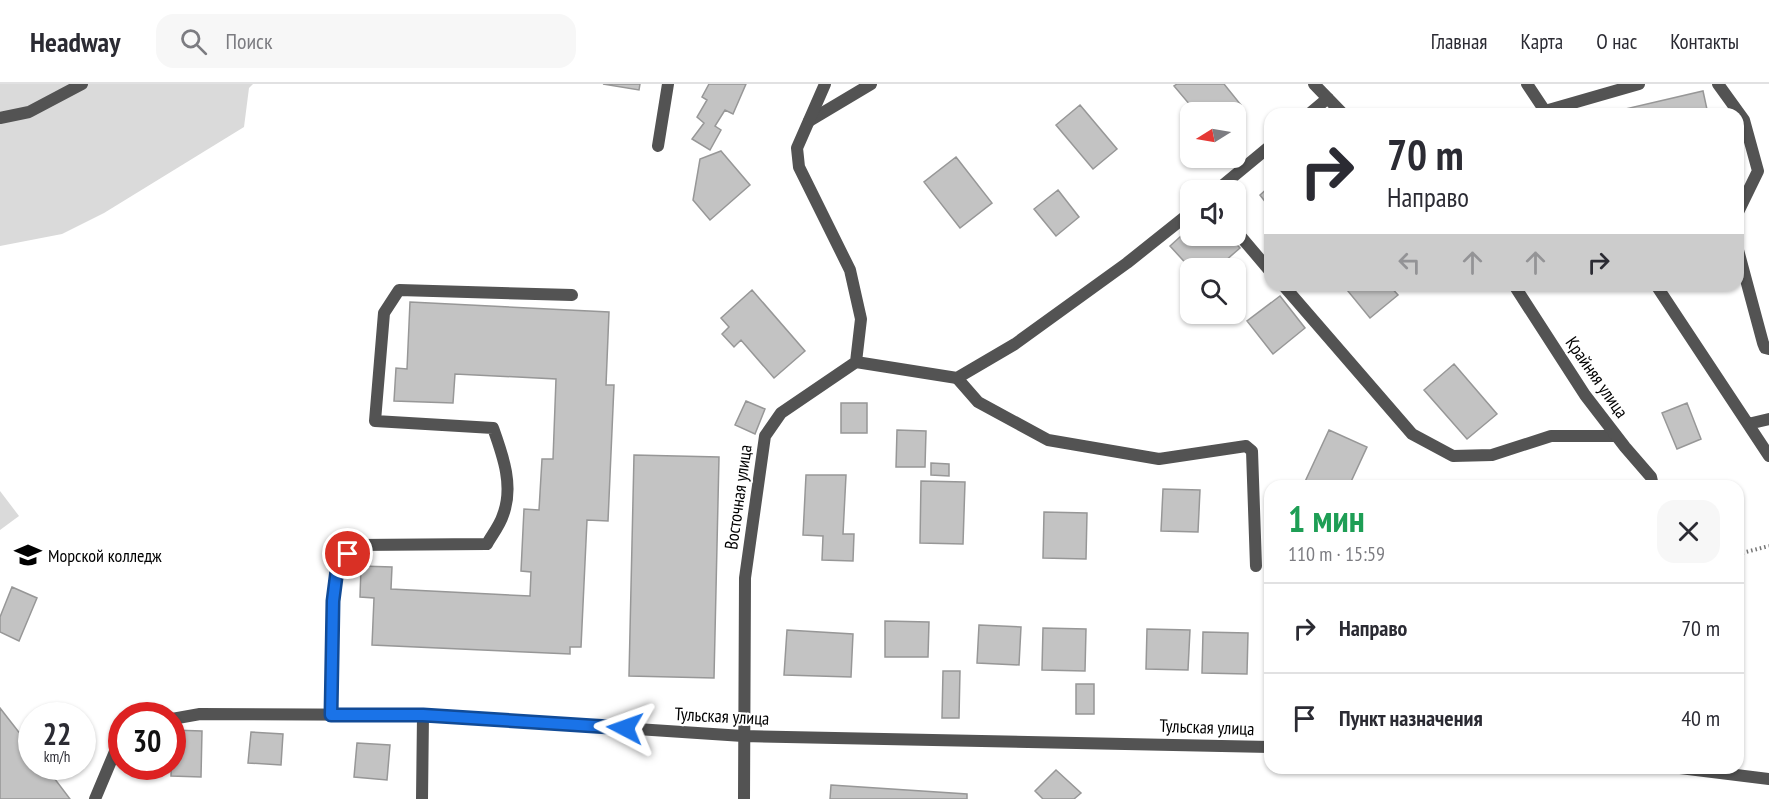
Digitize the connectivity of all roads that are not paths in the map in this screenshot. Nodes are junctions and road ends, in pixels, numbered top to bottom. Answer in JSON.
{"nodes":[{"id":1,"x":82,"y":84,"type":"edge"},
{"id":2,"x":668,"y":84,"type":"edge"},
{"id":3,"x":825,"y":84,"type":"edge"},
{"id":4,"x":871,"y":84,"type":"edge"},
{"id":5,"x":1314,"y":84,"type":"edge"},
{"id":6,"x":1527,"y":84,"type":"edge"},
{"id":7,"x":1640,"y":84,"type":"edge"},
{"id":8,"x":1718,"y":84,"type":"edge"},
{"id":9,"x":1328,"y":98,"type":"junction"},
{"id":10,"x":1317,"y":108,"type":"edge"},
{"id":11,"x":1337,"y":108,"type":"edge"},
{"id":12,"x":1543,"y":108,"type":"edge"},
{"id":13,"x":1562,"y":108,"type":"edge"},
{"id":14,"x":1735,"y":108,"type":"edge"},
{"id":15,"x":0,"y":118,"type":"edge"},
{"id":16,"x":809,"y":121,"type":"junction"},
{"id":17,"x":1744,"y":122,"type":"edge"},
{"id":18,"x":658,"y":146,"type":"dead end"},
{"id":19,"x":1264,"y":151,"type":"edge"},
{"id":20,"x":1764,"y":170,"type":"edge"},
{"id":21,"x":1229,"y":180,"type":"edge"},
{"id":22,"x":1744,"y":196,"type":"edge"},
{"id":23,"x":1180,"y":221,"type":"edge"},
{"id":24,"x":1246,"y":243,"type":"edge"},
{"id":25,"x":1264,"y":264,"type":"edge"},
{"id":26,"x":1744,"y":272,"type":"edge"},
{"id":27,"x":1288,"y":291,"type":"edge"},
{"id":28,"x":1518,"y":291,"type":"edge"},
{"id":29,"x":1660,"y":291,"type":"edge"},
{"id":30,"x":572,"y":296,"type":"dead end"},
{"id":31,"x":1769,"y":349,"type":"edge"},
{"id":32,"x":856,"y":362,"type":"junction"},
{"id":33,"x":957,"y":378,"type":"junction"},
{"id":34,"x":1769,"y":419,"type":"edge"},
{"id":35,"x":1748,"y":424,"type":"junction"},
{"id":36,"x":1616,"y":436,"type":"junction"},
{"id":37,"x":1769,"y":456,"type":"edge"},
{"id":38,"x":1652,"y":480,"type":"edge"},
{"id":39,"x":1256,"y":566,"type":"dead end"},
{"id":40,"x":331,"y":715,"type":"junction"},
{"id":41,"x":423,"y":715,"type":"junction"},
{"id":42,"x":186,"y":716,"type":"edge"},
{"id":43,"x":744,"y":736,"type":"junction"},
{"id":44,"x":1264,"y":747,"type":"edge"},
{"id":45,"x":108,"y":768,"type":"edge"},
{"id":46,"x":1729,"y":774,"type":"edge"},
{"id":47,"x":1769,"y":779,"type":"edge"},
{"id":48,"x":95,"y":799,"type":"edge"},
{"id":49,"x":422,"y":799,"type":"edge"},
{"id":50,"x":744,"y":799,"type":"edge"}],
"edges":[{"from":1,"to":15,"type":"street"},
{"from":2,"to":18,"type":"street"},
{"from":3,"to":16,"type":"street"},
{"from":4,"to":16,"type":"street"},
{"from":5,"to":9,"type":"street"},
{"from":6,"to":12,"type":"street"},
{"from":7,"to":13,"type":"street"},
{"from":8,"to":14,"type":"street"},
{"from":9,"to":10,"type":"street"},
{"from":9,"to":11,"type":"street"},
{"from":16,"to":32,"type":"street"},
{"from":17,"to":20,"type":"street"},
{"from":19,"to":21,"type":"street"},
{"from":20,"to":22,"type":"street"},
{"from":23,"to":33,"type":"street"},
{"from":24,"to":25,"type":"street"},
{"from":26,"to":31,"type":"street"},
{"from":27,"to":36,"type":"street"},
{"from":28,"to":36,"type":"street","name":"Крайняя улица"},
{"from":29,"to":35,"type":"street"},
{"from":30,"to":40,"type":"street"},
{"from":32,"to":33,"type":"street"},
{"from":32,"to":43,"type":"street","name":"Восточная улица"},
{"from":33,"to":39,"type":"street"},
{"from":34,"to":35,"type":"street"},
{"from":35,"to":37,"type":"street"},
{"from":36,"to":38,"type":"street","name":"Крайняя улица"},
{"from":40,"to":41,"type":"street","name":"Тульская улица"},
{"from":40,"to":42,"type":"street","name":"Тульская улица"},
{"from":41,"to":43,"type":"street","name":"Тульская улица"},
{"from":41,"to":49,"type":"street"},
{"from":43,"to":44,"type":"street","name":"Тульская улица"},
{"from":43,"to":50,"type":"street","name":"Восточная улица"},
{"from":45,"to":48,"type":"street"},
{"from":46,"to":47,"type":"street"}]}
